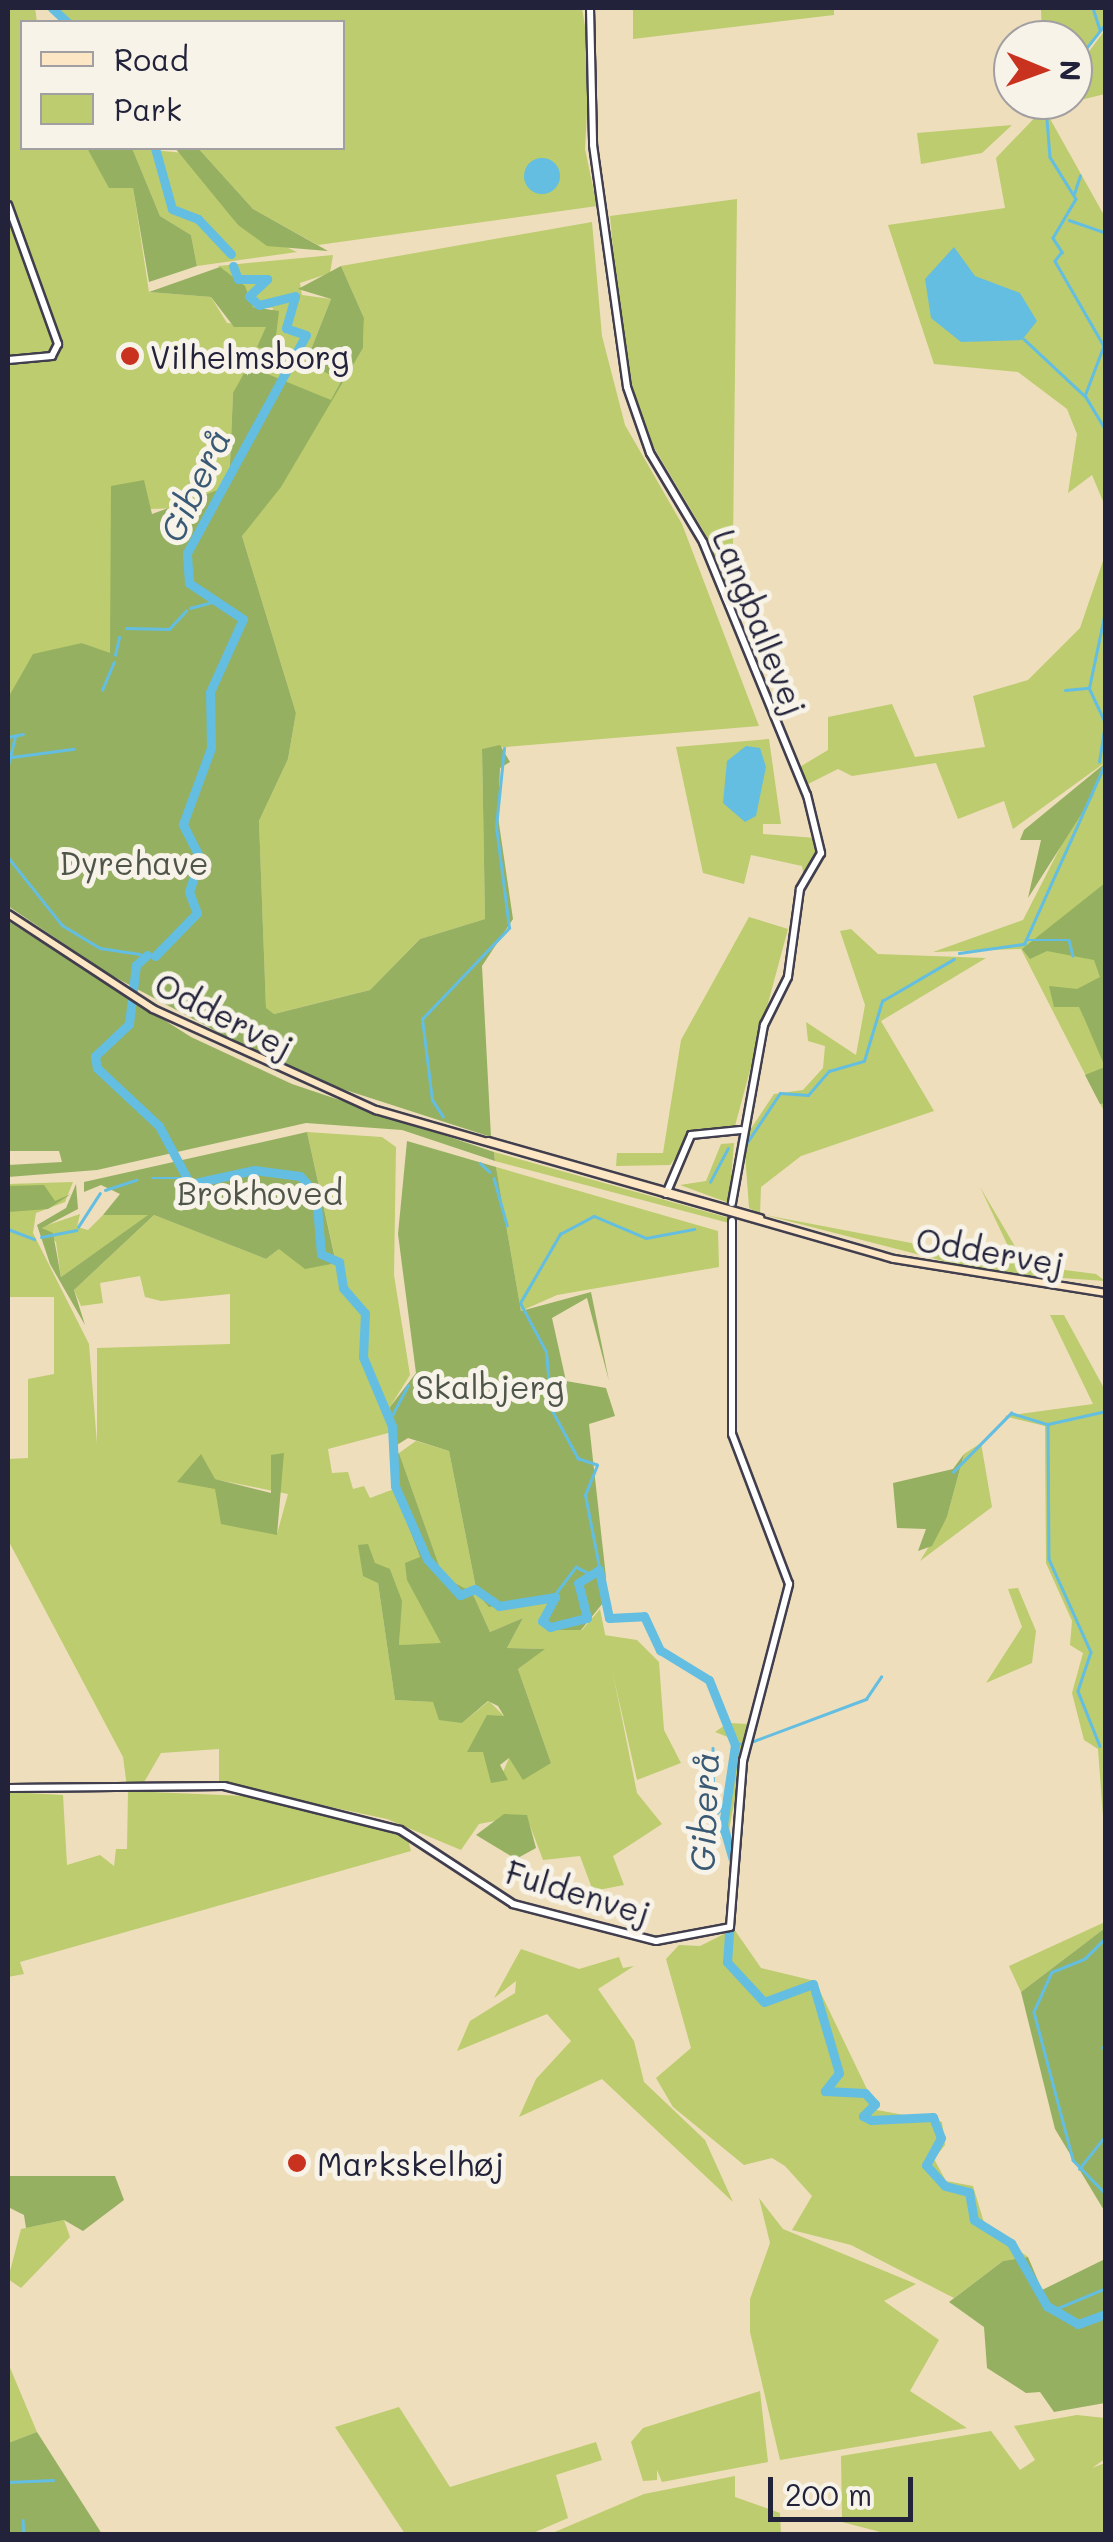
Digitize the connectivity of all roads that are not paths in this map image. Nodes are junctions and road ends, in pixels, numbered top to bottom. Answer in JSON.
{"nodes":[{"id":1,"x":590,"y":8,"type":"edge"},
{"id":2,"x":8,"y":205,"type":"edge"},
{"id":3,"x":8,"y":360,"type":"edge"},
{"id":4,"x":8,"y":914,"type":"edge"},
{"id":5,"x":740,"y":1130,"type":"junction"},
{"id":6,"x":667,"y":1192,"type":"junction"},
{"id":7,"x":732,"y":1203,"type":"dead end"},
{"id":8,"x":732,"y":1221,"type":"dead end"},
{"id":9,"x":1106,"y":1293,"type":"edge"},
{"id":10,"x":8,"y":1788,"type":"edge"}],
"edges":[{"from":1,"to":5,"type":"street","name":"Langballevej"},
{"from":2,"to":3,"type":"street"},
{"from":4,"to":6,"type":"main road","name":"Oddervej"},
{"from":5,"to":6,"type":"street"},
{"from":5,"to":7,"type":"street"},
{"from":6,"to":9,"type":"main road","name":"Oddervej"},
{"from":8,"to":10,"type":"street","name":"Fuldenvej"}]}
